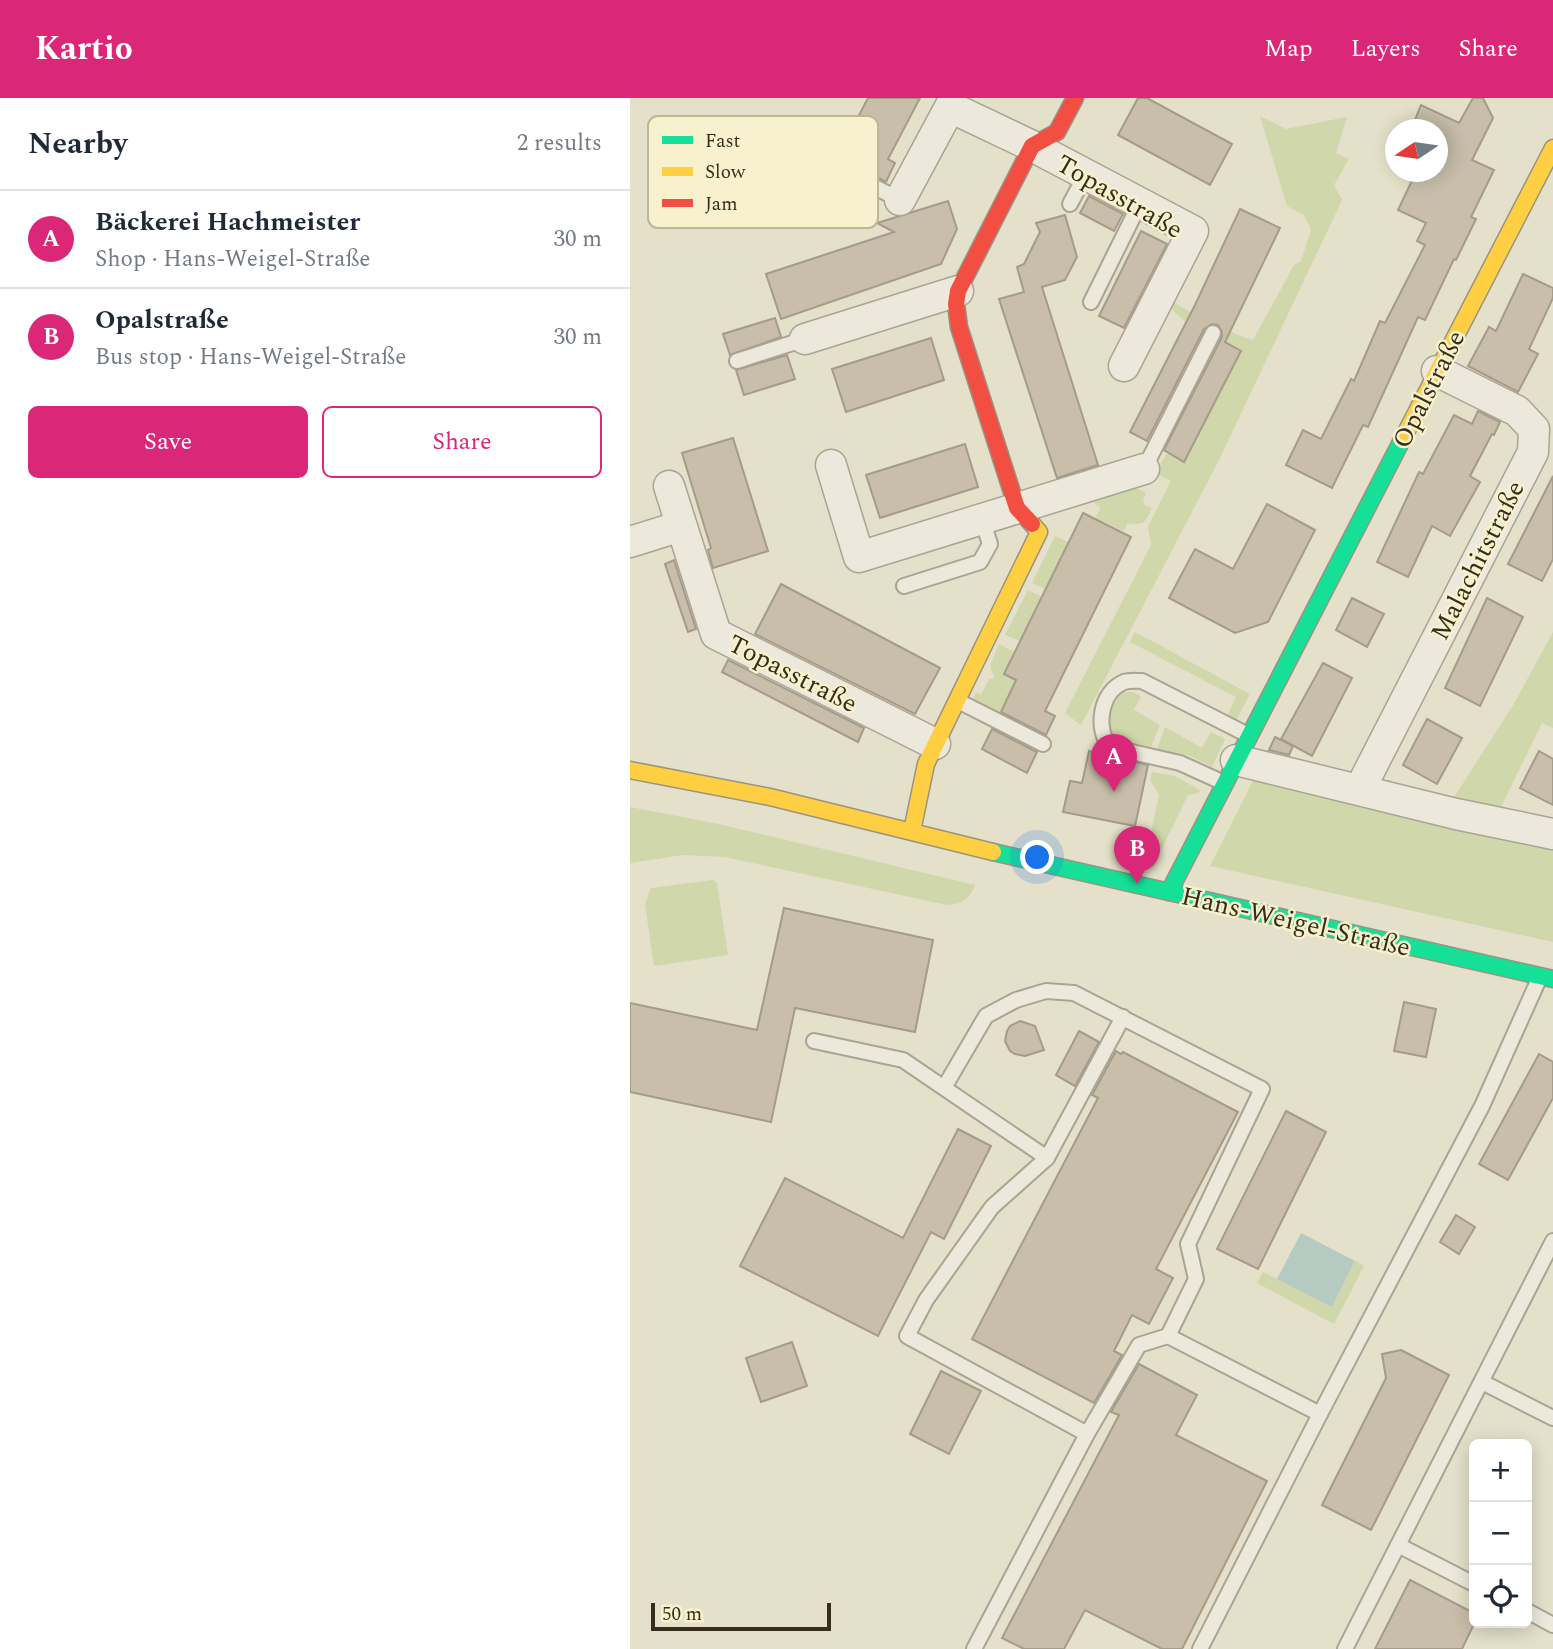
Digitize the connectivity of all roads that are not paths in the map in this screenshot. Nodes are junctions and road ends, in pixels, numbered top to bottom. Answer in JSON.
{"nodes":[{"id":1,"x":1075,"y":98,"type":"edge"},
{"id":2,"x":1032,"y":146,"type":"junction"},
{"id":3,"x":1553,"y":148,"type":"edge"},
{"id":4,"x":1086,"y":174,"type":"junction"},
{"id":5,"x":878,"y":188,"type":"edge"},
{"id":6,"x":901,"y":200,"type":"joint"},
{"id":7,"x":1140,"y":203,"type":"junction"},
{"id":8,"x":1070,"y":204,"type":"dead end"},
{"id":9,"x":958,"y":291,"type":"junction"},
{"id":10,"x":1091,"y":302,"type":"dead end"},
{"id":11,"x":1213,"y":333,"type":"dead end"},
{"id":12,"x":805,"y":339,"type":"joint"},
{"id":13,"x":737,"y":361,"type":"dead end"},
{"id":14,"x":1124,"y":366,"type":"dead end"},
{"id":15,"x":1437,"y":371,"type":"junction"},
{"id":16,"x":831,"y":465,"type":"dead end"},
{"id":17,"x":1144,"y":469,"type":"joint"},
{"id":18,"x":669,"y":486,"type":"dead end"},
{"id":19,"x":1017,"y":508,"type":"junction"},
{"id":20,"x":982,"y":519,"type":"junction"},
{"id":21,"x":681,"y":526,"type":"junction"},
{"id":22,"x":630,"y":542,"type":"edge"},
{"id":23,"x":904,"y":586,"type":"dead end"},
{"id":24,"x":957,"y":700,"type":"junction"},
{"id":25,"x":935,"y":744,"type":"junction"},
{"id":26,"x":1043,"y":744,"type":"dead end"},
{"id":27,"x":1236,"y":760,"type":"junction"},
{"id":28,"x":630,"y":770,"type":"edge"},
{"id":29,"x":1360,"y":789,"type":"junction"},
{"id":30,"x":912,"y":831,"type":"junction"},
{"id":31,"x":1553,"y":834,"type":"edge"},
{"id":32,"x":1169,"y":892,"type":"junction"},
{"id":33,"x":1547,"y":978,"type":"edge"},
{"id":34,"x":1123,"y":1017,"type":"junction"},
{"id":35,"x":814,"y":1041,"type":"dead end"},
{"id":36,"x":944,"y":1086,"type":"junction"},
{"id":37,"x":1047,"y":1157,"type":"junction"},
{"id":38,"x":1553,"y":1241,"type":"edge"},
{"id":39,"x":1168,"y":1336,"type":"junction"},
{"id":40,"x":1482,"y":1382,"type":"junction"},
{"id":41,"x":1320,"y":1414,"type":"junction"},
{"id":42,"x":1553,"y":1419,"type":"edge"},
{"id":43,"x":1087,"y":1434,"type":"junction"},
{"id":44,"x":1398,"y":1545,"type":"junction"},
{"id":45,"x":1469,"y":1581,"type":"edge"},
{"id":46,"x":1532,"y":1614,"type":"edge"},
{"id":47,"x":1553,"y":1625,"type":"edge"},
{"id":48,"x":974,"y":1649,"type":"edge"},
{"id":49,"x":1200,"y":1649,"type":"edge"},
{"id":50,"x":1345,"y":1649,"type":"edge"}],
"edges":[{"from":1,"to":2,"type":"street","name":"Topasstraße"},
{"from":2,"to":4,"type":"street","name":"Topasstraße"},
{"from":2,"to":6,"type":"street","name":"Topasstraße"},
{"from":2,"to":9,"type":"street","name":"Topasstraße"},
{"from":3,"to":15,"type":"street","name":"Opalstraße"},
{"from":4,"to":7,"type":"street","name":"Topasstraße"},
{"from":4,"to":8,"type":"lane"},
{"from":5,"to":6,"type":"lane"},
{"from":7,"to":10,"type":"lane"},
{"from":7,"to":14,"type":"street","name":"Topasstraße"},
{"from":9,"to":12,"type":"street"},
{"from":9,"to":19,"type":"street","name":"Topasstraße"},
{"from":11,"to":17,"type":"lane"},
{"from":12,"to":13,"type":"lane"},
{"from":15,"to":27,"type":"street","name":"Opalstraße"},
{"from":15,"to":29,"type":"street","name":"Malachitstraße"},
{"from":16,"to":20,"type":"street"},
{"from":17,"to":19,"type":"street"},
{"from":18,"to":21,"type":"street","name":"Topasstraße"},
{"from":19,"to":20,"type":"street"},
{"from":19,"to":24,"type":"street","name":"Topasstraße"},
{"from":20,"to":23,"type":"lane"},
{"from":21,"to":22,"type":"street"},
{"from":21,"to":25,"type":"street","name":"Topasstraße"},
{"from":24,"to":25,"type":"street","name":"Topasstraße"},
{"from":24,"to":26,"type":"lane"},
{"from":25,"to":30,"type":"street","name":"Topasstraße"},
{"from":27,"to":27,"type":"lane"},
{"from":27,"to":29,"type":"street"},
{"from":27,"to":32,"type":"street","name":"Opalstraße"},
{"from":28,"to":30,"type":"street","name":"Hans-Weigel-Straße"},
{"from":29,"to":31,"type":"street"},
{"from":30,"to":32,"type":"street","name":"Hans-Weigel-Straße"},
{"from":32,"to":33,"type":"street","name":"Hans-Weigel-Straße"},
{"from":33,"to":41,"type":"lane"},
{"from":34,"to":36,"type":"lane"},
{"from":34,"to":37,"type":"lane"},
{"from":34,"to":39,"type":"lane"},
{"from":35,"to":36,"type":"lane"},
{"from":36,"to":37,"type":"lane"},
{"from":37,"to":43,"type":"lane"},
{"from":38,"to":40,"type":"lane"},
{"from":39,"to":41,"type":"lane"},
{"from":39,"to":43,"type":"lane"},
{"from":40,"to":42,"type":"lane"},
{"from":40,"to":44,"type":"lane"},
{"from":41,"to":49,"type":"lane"},
{"from":43,"to":48,"type":"lane"},
{"from":44,"to":45,"type":"lane"},
{"from":44,"to":50,"type":"lane"},
{"from":46,"to":47,"type":"lane"}]}
